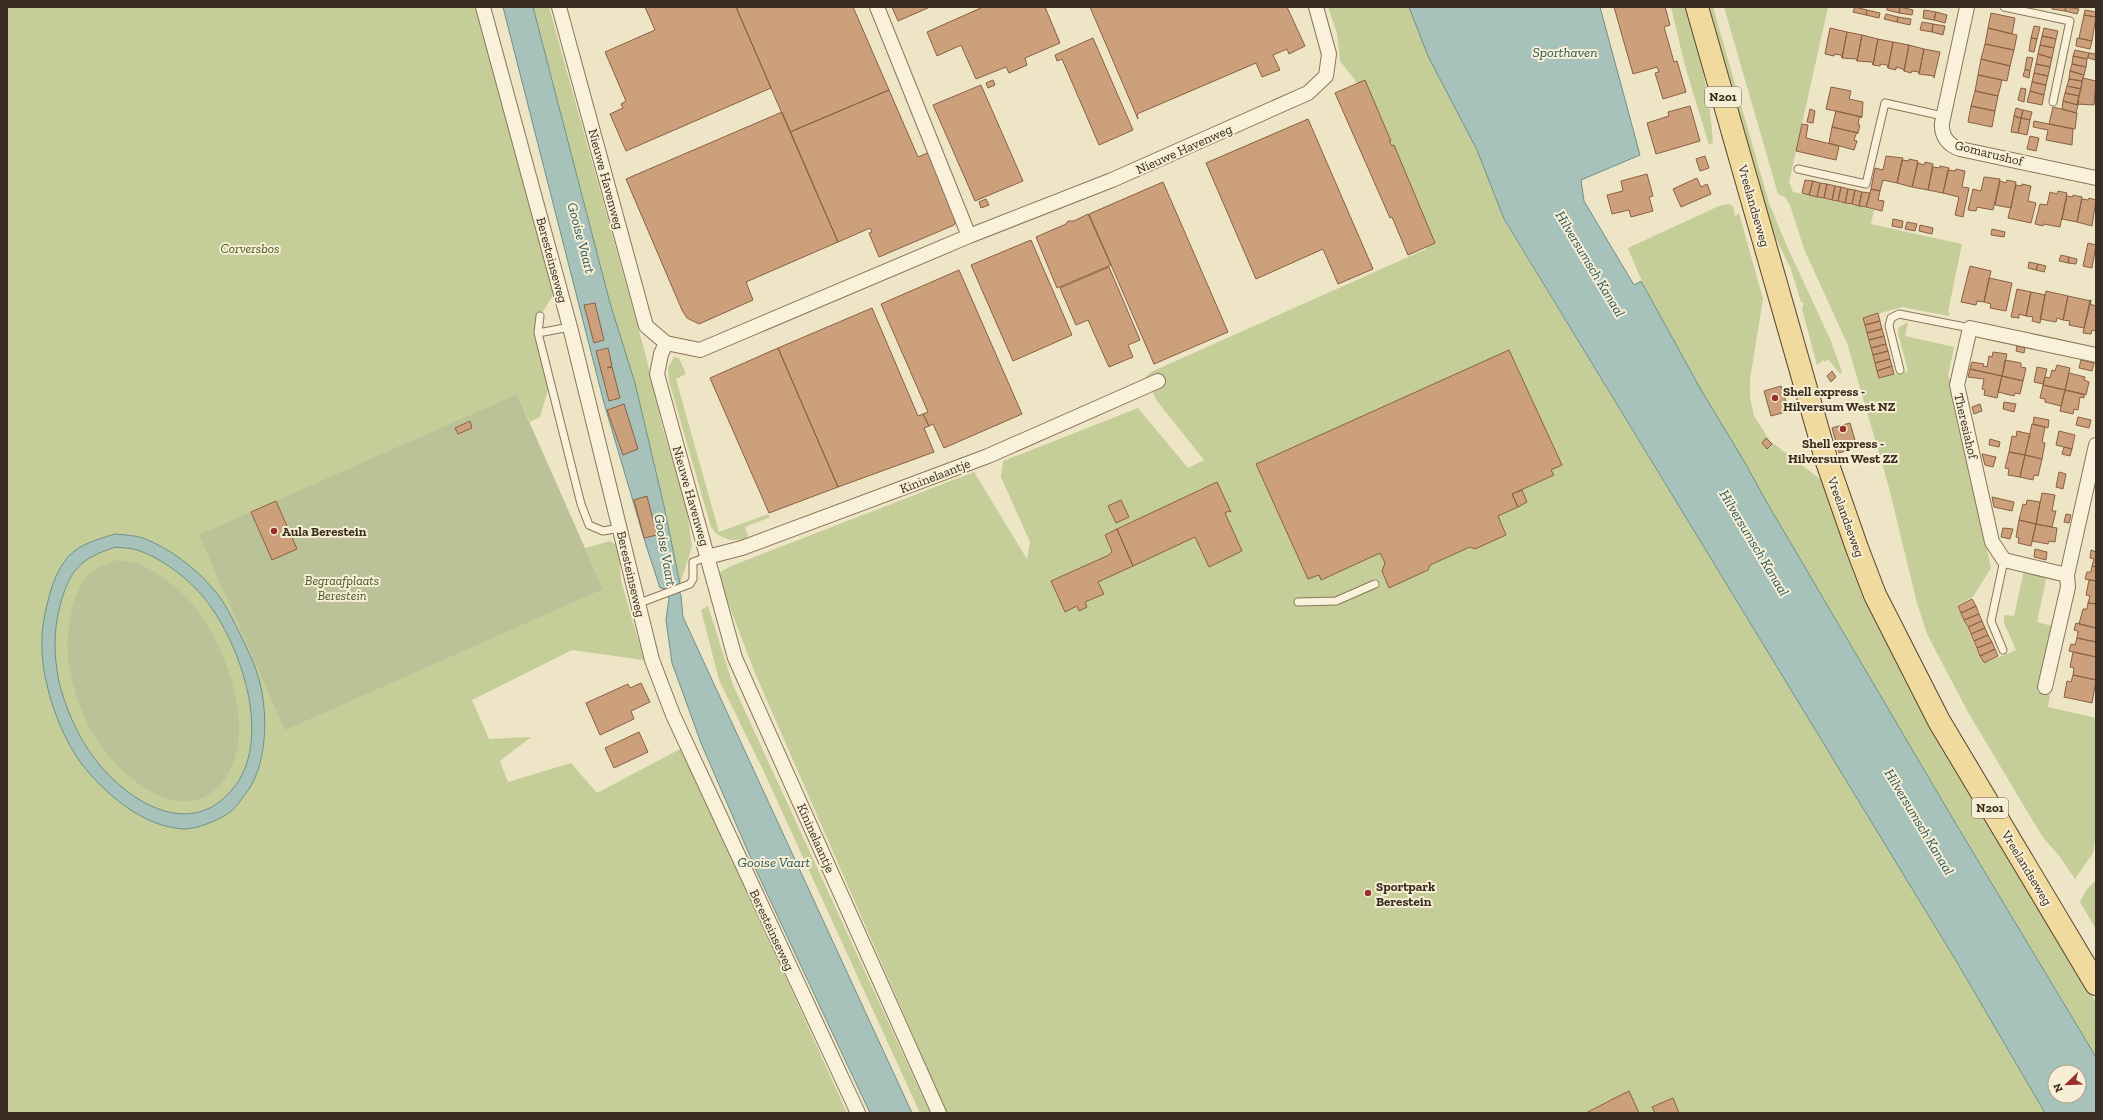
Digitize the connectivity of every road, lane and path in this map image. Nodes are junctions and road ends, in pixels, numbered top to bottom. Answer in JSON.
{"nodes":[{"id":1,"x":483,"y":7,"type":"edge"},
{"id":2,"x":559,"y":7,"type":"edge"},
{"id":3,"x":877,"y":7,"type":"edge"},
{"id":4,"x":1316,"y":7,"type":"edge"},
{"id":5,"x":1697,"y":7,"type":"edge"},
{"id":6,"x":1967,"y":7,"type":"edge"},
{"id":7,"x":2004,"y":7,"type":"edge"},
{"id":8,"x":2053,"y":102,"type":"dead end"},
{"id":9,"x":1944,"y":116,"type":"junction"},
{"id":10,"x":1798,"y":169,"type":"dead end"},
{"id":11,"x":2096,"y":178,"type":"edge"},
{"id":12,"x":969,"y":236,"type":"junction"},
{"id":13,"x":540,"y":316,"type":"dead end"},
{"id":14,"x":570,"y":327,"type":"junction"},
{"id":15,"x":1970,"y":328,"type":"junction"},
{"id":16,"x":538,"y":333,"type":"junction"},
{"id":17,"x":666,"y":343,"type":"junction"},
{"id":18,"x":2096,"y":355,"type":"edge"},
{"id":19,"x":1900,"y":370,"type":"dead end"},
{"id":20,"x":1158,"y":381,"type":"dead end"},
{"id":21,"x":2096,"y":445,"type":"edge"},
{"id":22,"x":621,"y":528,"type":"junction"},
{"id":23,"x":708,"y":557,"type":"junction"},
{"id":24,"x":2004,"y":560,"type":"junction"},
{"id":25,"x":2067,"y":575,"type":"junction"},
{"id":26,"x":1375,"y":584,"type":"dead end"},
{"id":27,"x":1298,"y":602,"type":"dead end"},
{"id":28,"x":637,"y":604,"type":"junction"},
{"id":29,"x":2003,"y":650,"type":"dead end"},
{"id":30,"x":2045,"y":687,"type":"dead end"},
{"id":31,"x":2096,"y":984,"type":"edge"},
{"id":32,"x":858,"y":1113,"type":"edge"},
{"id":33,"x":939,"y":1113,"type":"edge"}],
"edges":[{"from":1,"to":14,"type":"street","name":"Beresteinseweg"},
{"from":2,"to":17,"type":"street","name":"Nieuwe Havenweg"},
{"from":3,"to":12,"type":"street"},
{"from":4,"to":12,"type":"street","name":"Nieuwe Havenweg"},
{"from":5,"to":31,"type":"main road","name":"Vreelandseweg","number":"N201"},
{"from":6,"to":9,"type":"street","name":"Gomarushof"},
{"from":7,"to":8,"type":"lane"},
{"from":9,"to":10,"type":"lane"},
{"from":9,"to":11,"type":"street","name":"Gomarushof"},
{"from":12,"to":17,"type":"street","name":"Nieuwe Havenweg"},
{"from":13,"to":16,"type":"lane"},
{"from":14,"to":16,"type":"lane"},
{"from":14,"to":22,"type":"street","name":"Beresteinseweg"},
{"from":15,"to":18,"type":"street"},
{"from":15,"to":19,"type":"lane"},
{"from":15,"to":24,"type":"street","name":"Theresiahof"},
{"from":16,"to":22,"type":"lane"},
{"from":17,"to":23,"type":"street","name":"Nieuwe Havenweg"},
{"from":20,"to":23,"type":"street","name":"Kininelaantje"},
{"from":21,"to":25,"type":"street"},
{"from":22,"to":28,"type":"street","name":"Beresteinseweg"},
{"from":23,"to":28,"type":"lane","name":"Kininelaantje"},
{"from":23,"to":33,"type":"street","name":"Kininelaantje"},
{"from":24,"to":25,"type":"street"},
{"from":24,"to":29,"type":"lane"},
{"from":25,"to":30,"type":"street"},
{"from":26,"to":27,"type":"lane"},
{"from":28,"to":32,"type":"street","name":"Beresteinseweg"}]}
